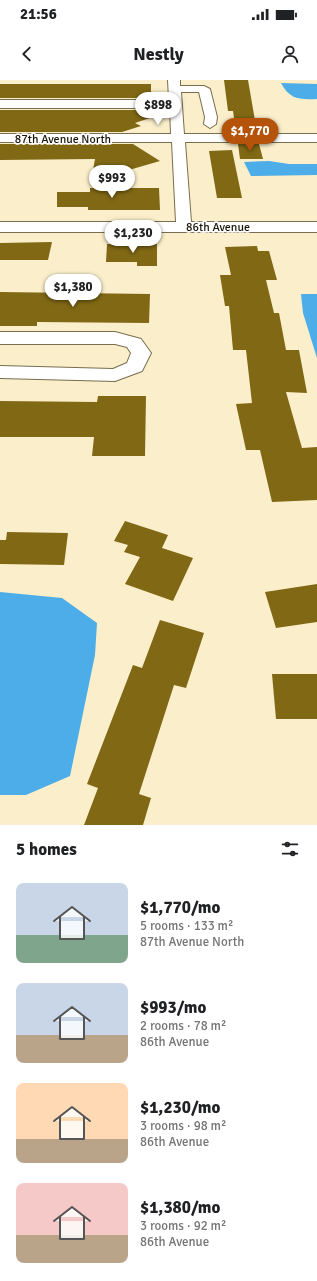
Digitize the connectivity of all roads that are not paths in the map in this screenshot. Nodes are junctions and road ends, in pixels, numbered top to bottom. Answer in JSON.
{"nodes":[{"id":1,"x":174,"y":85,"type":"edge"},
{"id":2,"x":0,"y":104,"type":"edge"},
{"id":3,"x":176,"y":104,"type":"junction"},
{"id":4,"x":210,"y":124,"type":"dead end"},
{"id":5,"x":271,"y":126,"type":"dead end"},
{"id":6,"x":317,"y":126,"type":"edge"},
{"id":7,"x":0,"y":138,"type":"edge"},
{"id":8,"x":317,"y":138,"type":"edge"},
{"id":9,"x":178,"y":139,"type":"junction"},
{"id":10,"x":0,"y":227,"type":"edge"},
{"id":11,"x":184,"y":227,"type":"junction"},
{"id":12,"x":317,"y":227,"type":"edge"},
{"id":13,"x":0,"y":338,"type":"edge"},
{"id":14,"x":0,"y":372,"type":"edge"}],
"edges":[{"from":1,"to":3,"type":"street"},
{"from":1,"to":4,"type":"street"},
{"from":2,"to":3,"type":"street"},
{"from":3,"to":9,"type":"street"},
{"from":5,"to":6,"type":"street"},
{"from":7,"to":9,"type":"street","name":"87th Avenue North"},
{"from":8,"to":9,"type":"street","name":"87th Avenue North"},
{"from":9,"to":11,"type":"street"},
{"from":10,"to":11,"type":"street","name":"86th Avenue"},
{"from":11,"to":12,"type":"street","name":"86th Avenue"},
{"from":13,"to":14,"type":"street"}]}
